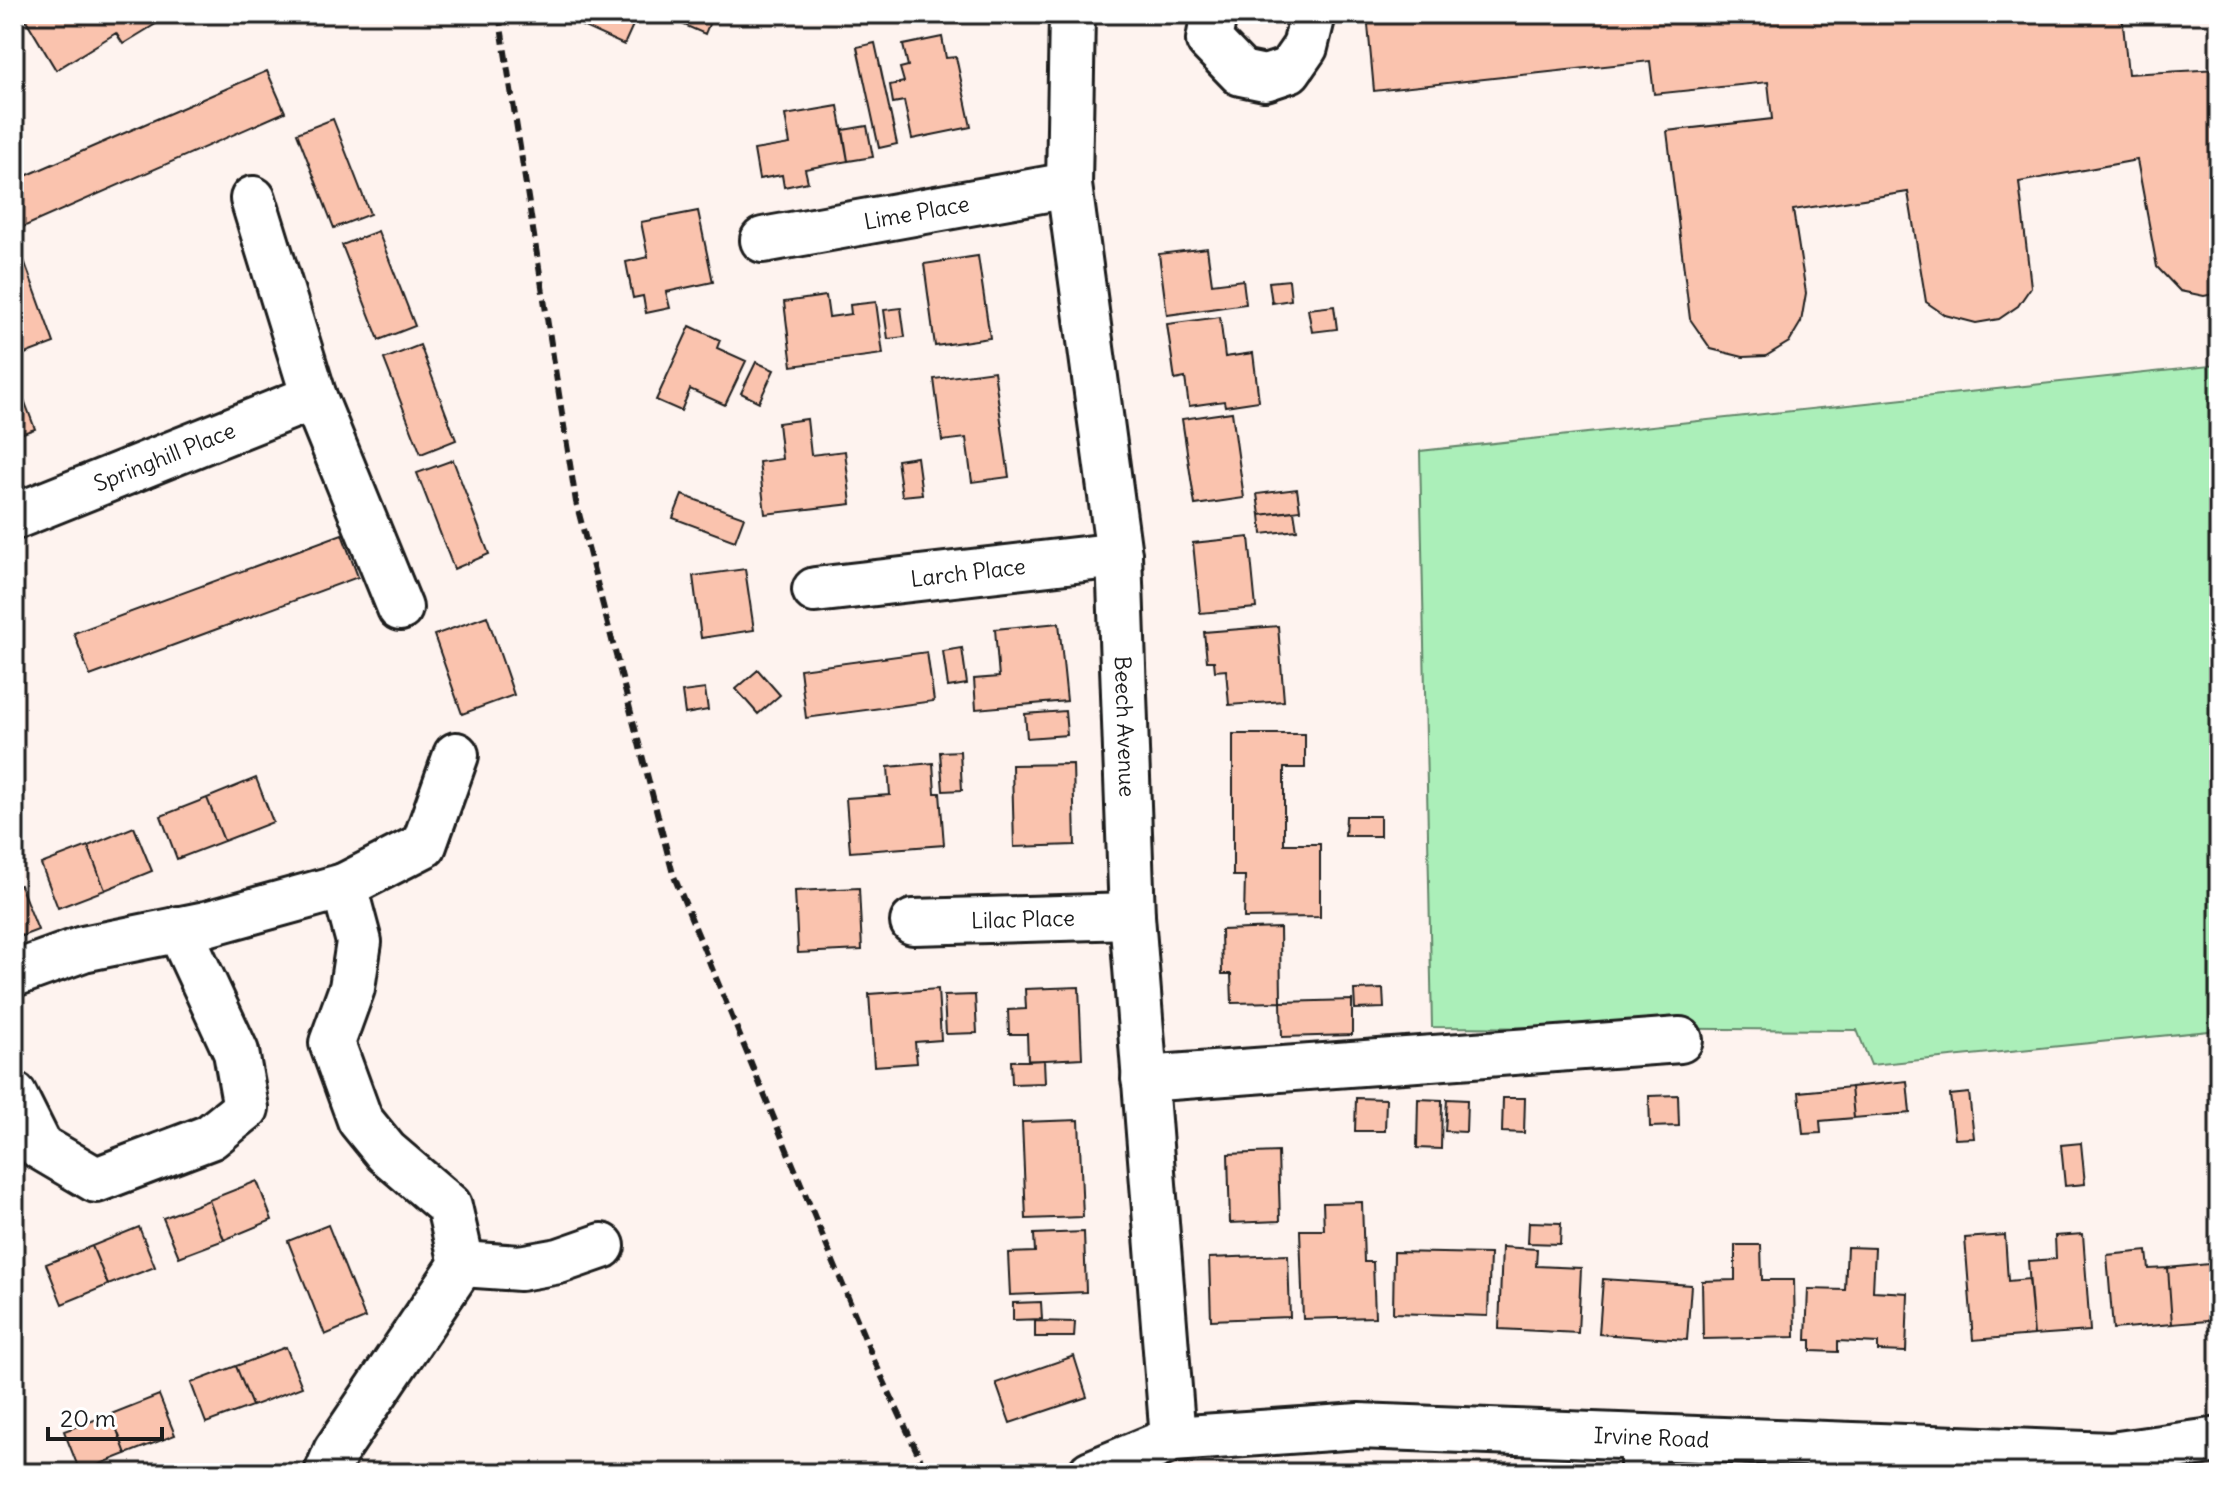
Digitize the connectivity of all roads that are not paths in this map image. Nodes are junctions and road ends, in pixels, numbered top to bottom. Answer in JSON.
{"nodes":[{"id":1,"x":1072,"y":14,"type":"edge"},
{"id":2,"x":1214,"y":14,"type":"edge"},
{"id":3,"x":1313,"y":14,"type":"edge"},
{"id":4,"x":1069,"y":185,"type":"junction"},
{"id":5,"x":253,"y":199,"type":"dead end"},
{"id":6,"x":763,"y":240,"type":"dead end"},
{"id":7,"x":314,"y":397,"type":"junction"},
{"id":8,"x":14,"y":517,"type":"edge"},
{"id":9,"x":1119,"y":555,"type":"junction"},
{"id":10,"x":815,"y":590,"type":"dead end"},
{"id":11,"x":400,"y":608,"type":"dead end"},
{"id":12,"x":456,"y":755,"type":"dead end"},
{"id":13,"x":344,"y":886,"type":"junction"},
{"id":14,"x":1132,"y":916,"type":"junction"},
{"id":15,"x":913,"y":922,"type":"dead end"},
{"id":16,"x":179,"y":929,"type":"junction"},
{"id":17,"x":14,"y":974,"type":"edge"},
{"id":18,"x":1680,"y":1040,"type":"dead end"},
{"id":19,"x":1144,"y":1079,"type":"junction"},
{"id":20,"x":14,"y":1095,"type":"edge"},
{"id":21,"x":602,"y":1246,"type":"dead end"},
{"id":22,"x":462,"y":1264,"type":"junction"},
{"id":23,"x":1173,"y":1439,"type":"junction"},
{"id":24,"x":2219,"y":1440,"type":"edge"},
{"id":25,"x":1643,"y":1455,"type":"edge"},
{"id":26,"x":327,"y":1473,"type":"edge"},
{"id":27,"x":1091,"y":1473,"type":"edge"}],
"edges":[{"from":1,"to":4,"type":"street","name":"Beech Avenue"},
{"from":2,"to":3,"type":"street"},
{"from":4,"to":6,"type":"street","name":"Lime Place"},
{"from":4,"to":9,"type":"street","name":"Beech Avenue"},
{"from":5,"to":7,"type":"street"},
{"from":7,"to":8,"type":"street","name":"Springhill Place"},
{"from":7,"to":11,"type":"street"},
{"from":9,"to":10,"type":"street","name":"Larch Place"},
{"from":9,"to":14,"type":"street","name":"Beech Avenue"},
{"from":12,"to":13,"type":"street"},
{"from":13,"to":16,"type":"street"},
{"from":13,"to":22,"type":"street"},
{"from":14,"to":15,"type":"street","name":"Lilac Place"},
{"from":14,"to":19,"type":"street","name":"Beech Avenue"},
{"from":16,"to":17,"type":"street"},
{"from":16,"to":20,"type":"street"},
{"from":18,"to":19,"type":"street"},
{"from":19,"to":23,"type":"street","name":"Beech Avenue"},
{"from":21,"to":22,"type":"street"},
{"from":22,"to":26,"type":"street"},
{"from":23,"to":25,"type":"street","name":"Irvine Road"},
{"from":23,"to":27,"type":"street","name":"Irvine Road"},
{"from":24,"to":25,"type":"street","name":"Irvine Road"}]}
